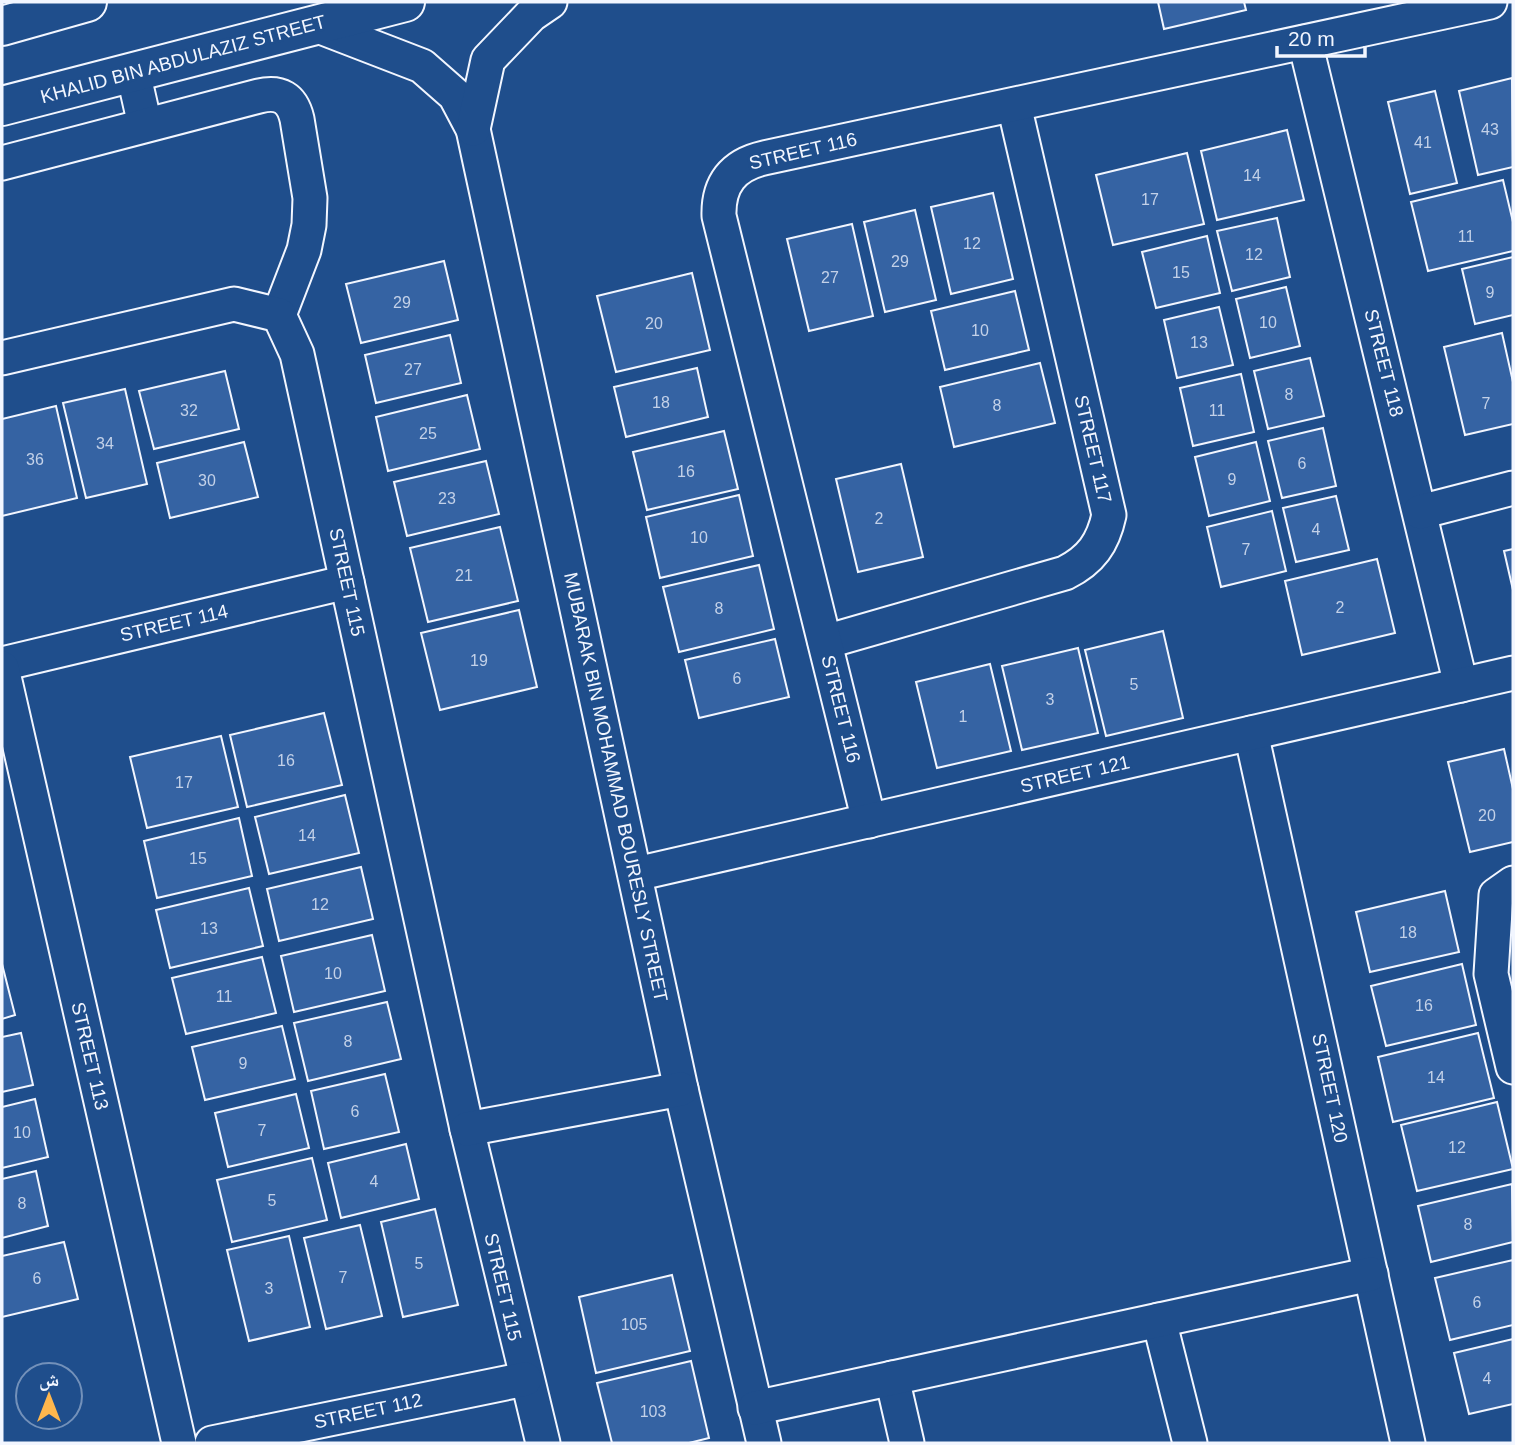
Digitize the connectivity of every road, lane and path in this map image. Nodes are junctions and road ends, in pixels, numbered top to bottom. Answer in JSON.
{"nodes":[{"id":1,"x":87,"y":2,"type":"edge"},
{"id":2,"x":405,"y":2,"type":"edge"},
{"id":3,"x":550,"y":2,"type":"edge"},
{"id":4,"x":1490,"y":2,"type":"edge"},
{"id":5,"x":313,"y":24,"type":"junction"},
{"id":6,"x":2,"y":26,"type":"edge"},
{"id":7,"x":1305,"y":42,"type":"junction"},
{"id":8,"x":133,"y":72,"type":"junction"},
{"id":9,"x":1014,"y":105,"type":"junction"},
{"id":10,"x":2,"y":106,"type":"edge"},
{"id":11,"x":145,"y":125,"type":"junction"},
{"id":12,"x":472,"y":129,"type":"junction"},
{"id":13,"x":2,"y":163,"type":"edge"},
{"id":14,"x":279,"y":315,"type":"junction"},
{"id":15,"x":2,"y":358,"type":"edge"},
{"id":16,"x":1513,"y":488,"type":"edge"},
{"id":17,"x":1420,"y":512,"type":"junction"},
{"id":18,"x":347,"y":582,"type":"junction"},
{"id":19,"x":825,"y":642,"type":"junction"},
{"id":20,"x":2,"y":666,"type":"edge"},
{"id":21,"x":1513,"y":673,"type":"edge"},
{"id":22,"x":1461,"y":685,"type":"junction"},
{"id":23,"x":1251,"y":733,"type":"junction"},
{"id":24,"x":869,"y":821,"type":"junction"},
{"id":25,"x":636,"y":874,"type":"junction"},
{"id":26,"x":1513,"y":883,"type":"edge"},
{"id":27,"x":1513,"y":1068,"type":"edge"},
{"id":28,"x":681,"y":1089,"type":"junction"},
{"id":29,"x":467,"y":1129,"type":"junction"},
{"id":30,"x":1371,"y":1274,"type":"junction"},
{"id":31,"x":1158,"y":1320,"type":"junction"},
{"id":32,"x":891,"y":1378,"type":"junction"},
{"id":33,"x":525,"y":1379,"type":"junction"},
{"id":34,"x":755,"y":1408,"type":"junction"},
{"id":35,"x":179,"y":1443,"type":"edge"},
{"id":36,"x":212,"y":1443,"type":"edge"},
{"id":37,"x":543,"y":1443,"type":"edge"},
{"id":38,"x":764,"y":1443,"type":"edge"},
{"id":39,"x":907,"y":1443,"type":"edge"},
{"id":40,"x":1190,"y":1443,"type":"edge"},
{"id":41,"x":1408,"y":1443,"type":"edge"}],
"edges":[{"from":1,"to":6,"type":"main road"},
{"from":2,"to":5,"type":"main road","name":"KHALID BIN ABDULAZIZ STREET"},
{"from":3,"to":12,"type":"street","name":"MUBARAK BIN MOHAMMAD BOURESLY STREET"},
{"from":4,"to":7,"type":"street","name":"STREET 116"},
{"from":5,"to":8,"type":"main road","name":"KHALID BIN ABDULAZIZ STREET"},
{"from":5,"to":12,"type":"street","name":"MUBARAK BIN MOHAMMAD BOURESLY STREET"},
{"from":7,"to":9,"type":"street","name":"STREET 116"},
{"from":7,"to":17,"type":"street","name":"STREET 118"},
{"from":8,"to":10,"type":"main road","name":"KHALID BIN ABDULAZIZ STREET"},
{"from":8,"to":11,"type":"street"},
{"from":9,"to":19,"type":"street","name":"STREET 117"},
{"from":9,"to":19,"type":"street","name":"STREET 116"},
{"from":11,"to":13,"type":"street"},
{"from":11,"to":14,"type":"street"},
{"from":12,"to":25,"type":"street","name":"MUBARAK BIN MOHAMMAD BOURESLY STREET"},
{"from":14,"to":15,"type":"street"},
{"from":14,"to":18,"type":"street","name":"STREET 115"},
{"from":16,"to":17,"type":"street"},
{"from":17,"to":22,"type":"street","name":"STREET 118"},
{"from":18,"to":20,"type":"street","name":"STREET 114"},
{"from":18,"to":29,"type":"street","name":"STREET 115"},
{"from":19,"to":24,"type":"street","name":"STREET 116"},
{"from":20,"to":35,"type":"street","name":"STREET 113"},
{"from":21,"to":22,"type":"street","name":"STREET 121"},
{"from":22,"to":23,"type":"street","name":"STREET 121"},
{"from":23,"to":24,"type":"street","name":"STREET 121"},
{"from":23,"to":30,"type":"street","name":"STREET 120"},
{"from":24,"to":25,"type":"street","name":"STREET 121"},
{"from":25,"to":28,"type":"street","name":"MUBARAK BIN MOHAMMAD BOURESLY STREET"},
{"from":26,"to":27,"type":"street"},
{"from":28,"to":29,"type":"street"},
{"from":28,"to":34,"type":"street","name":"MUBARAK BIN MOHAMMAD BOURESLY STREET"},
{"from":29,"to":33,"type":"street","name":"STREET 115"},
{"from":30,"to":31,"type":"street"},
{"from":30,"to":41,"type":"street","name":"STREET 120"},
{"from":31,"to":32,"type":"street"},
{"from":31,"to":40,"type":"street"},
{"from":32,"to":34,"type":"street"},
{"from":32,"to":39,"type":"street"},
{"from":33,"to":36,"type":"street","name":"STREET 112"},
{"from":33,"to":37,"type":"street","name":"STREET 115"},
{"from":34,"to":38,"type":"street","name":"MUBARAK BIN MOHAMMAD BOURESLY STREET"}]}
